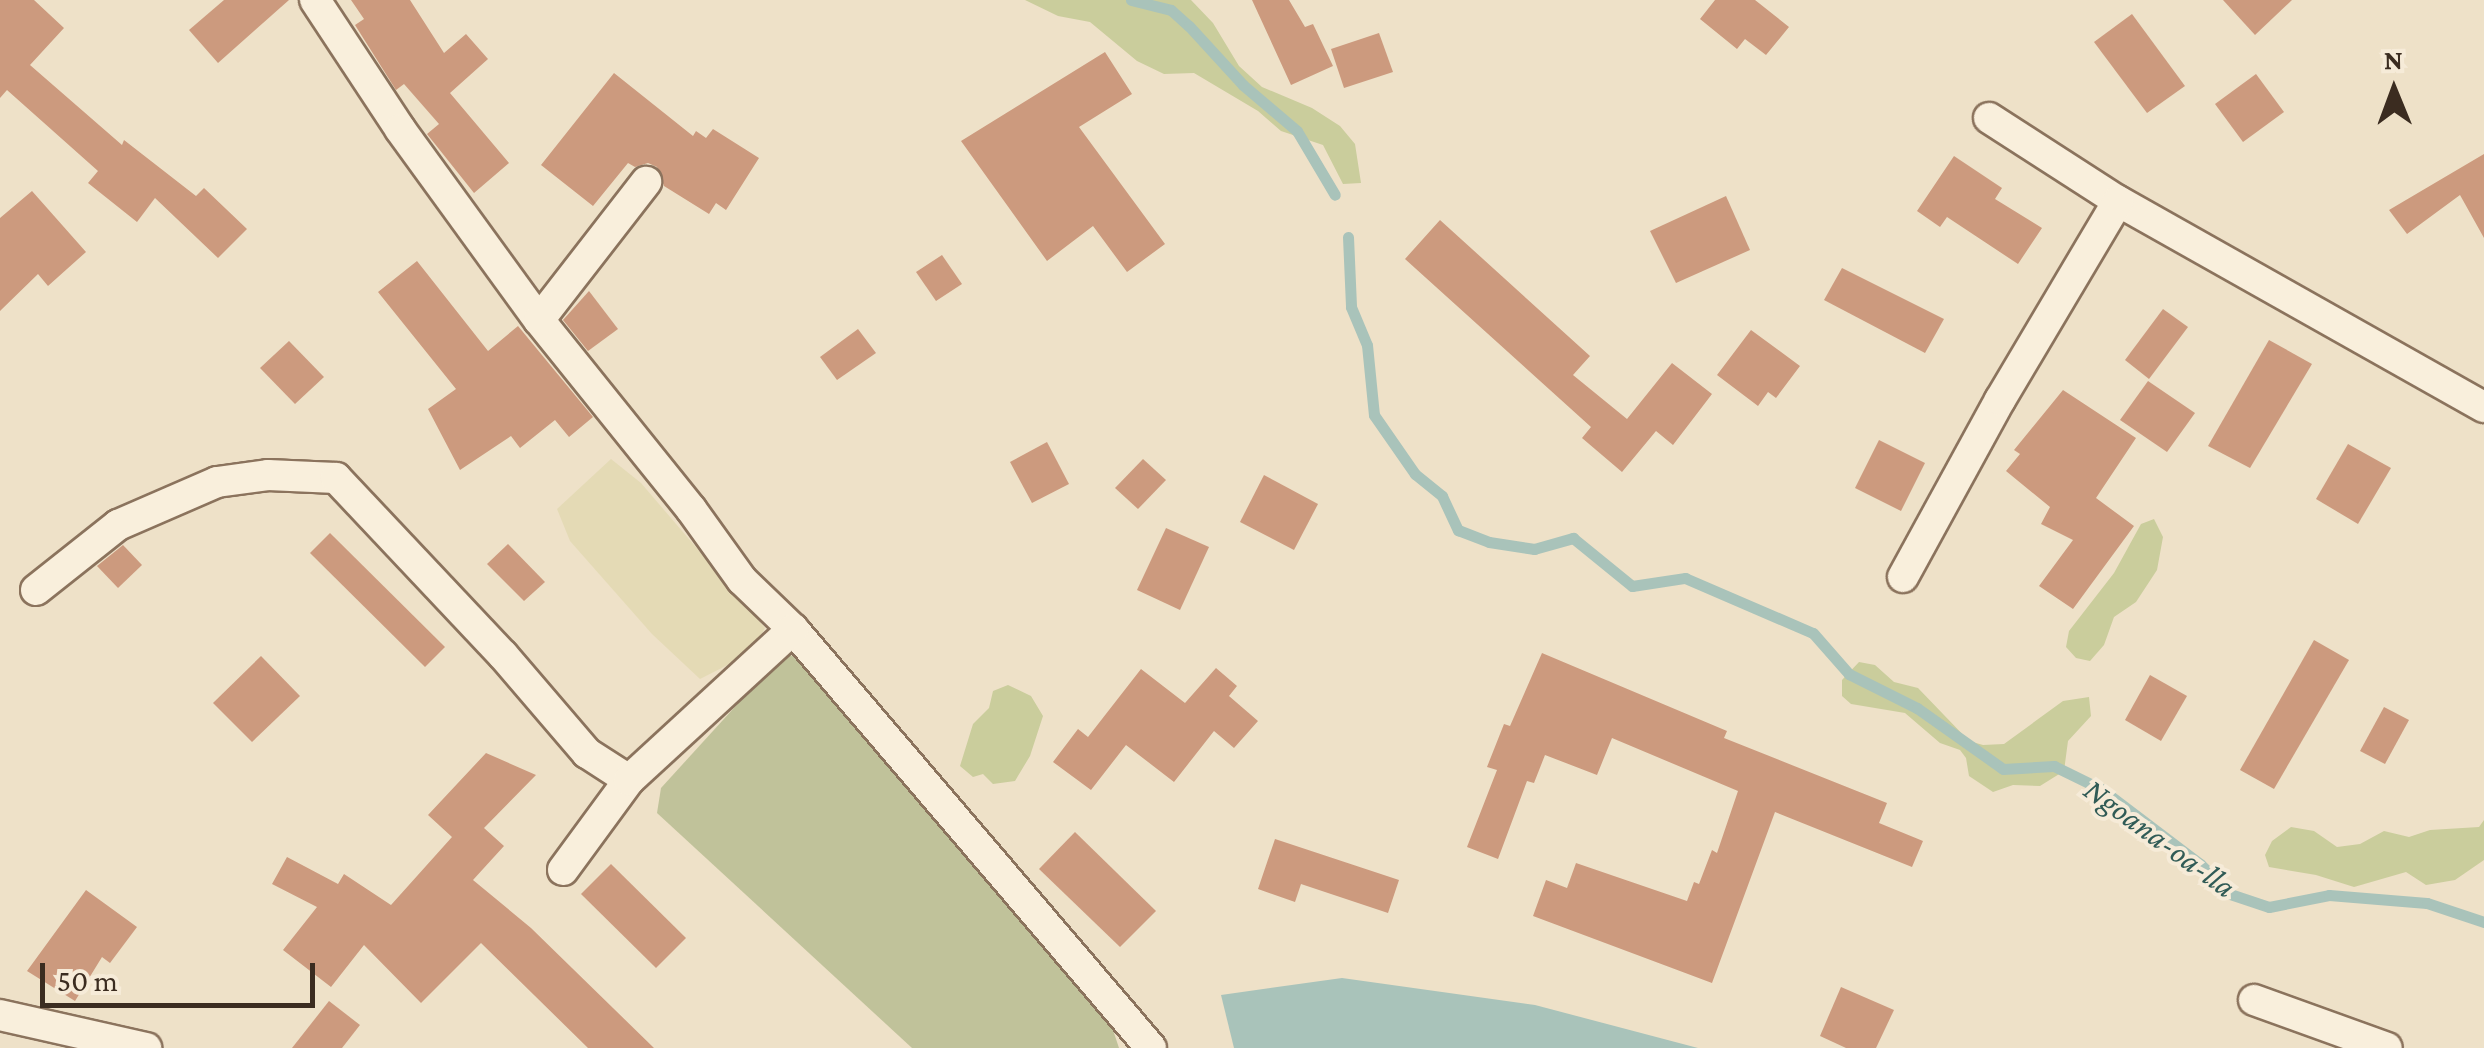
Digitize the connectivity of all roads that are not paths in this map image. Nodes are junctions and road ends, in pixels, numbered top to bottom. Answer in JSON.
{"nodes":[{"id":1,"x":315,"y":0,"type":"edge"},
{"id":2,"x":1989,"y":118,"type":"dead end"},
{"id":3,"x":646,"y":182,"type":"dead end"},
{"id":4,"x":2118,"y":200,"type":"junction"},
{"id":5,"x":540,"y":320,"type":"junction"},
{"id":6,"x":2484,"y":407,"type":"edge"},
{"id":7,"x":1903,"y":576,"type":"dead end"},
{"id":8,"x":36,"y":590,"type":"dead end"},
{"id":9,"x":793,"y":629,"type":"junction"},
{"id":10,"x":629,"y":780,"type":"junction"},
{"id":11,"x":563,"y":870,"type":"dead end"},
{"id":12,"x":2254,"y":1000,"type":"dead end"},
{"id":13,"x":0,"y":1014,"type":"edge"},
{"id":14,"x":146,"y":1048,"type":"edge"},
{"id":15,"x":1151,"y":1048,"type":"edge"},
{"id":16,"x":2387,"y":1048,"type":"edge"}],
"edges":[{"from":1,"to":5,"type":"street"},
{"from":2,"to":4,"type":"street"},
{"from":3,"to":5,"type":"street"},
{"from":4,"to":6,"type":"street"},
{"from":4,"to":7,"type":"street"},
{"from":5,"to":9,"type":"street"},
{"from":8,"to":10,"type":"street"},
{"from":9,"to":10,"type":"street"},
{"from":9,"to":15,"type":"street"},
{"from":10,"to":11,"type":"street"},
{"from":12,"to":16,"type":"street"},
{"from":13,"to":14,"type":"street"}]}
